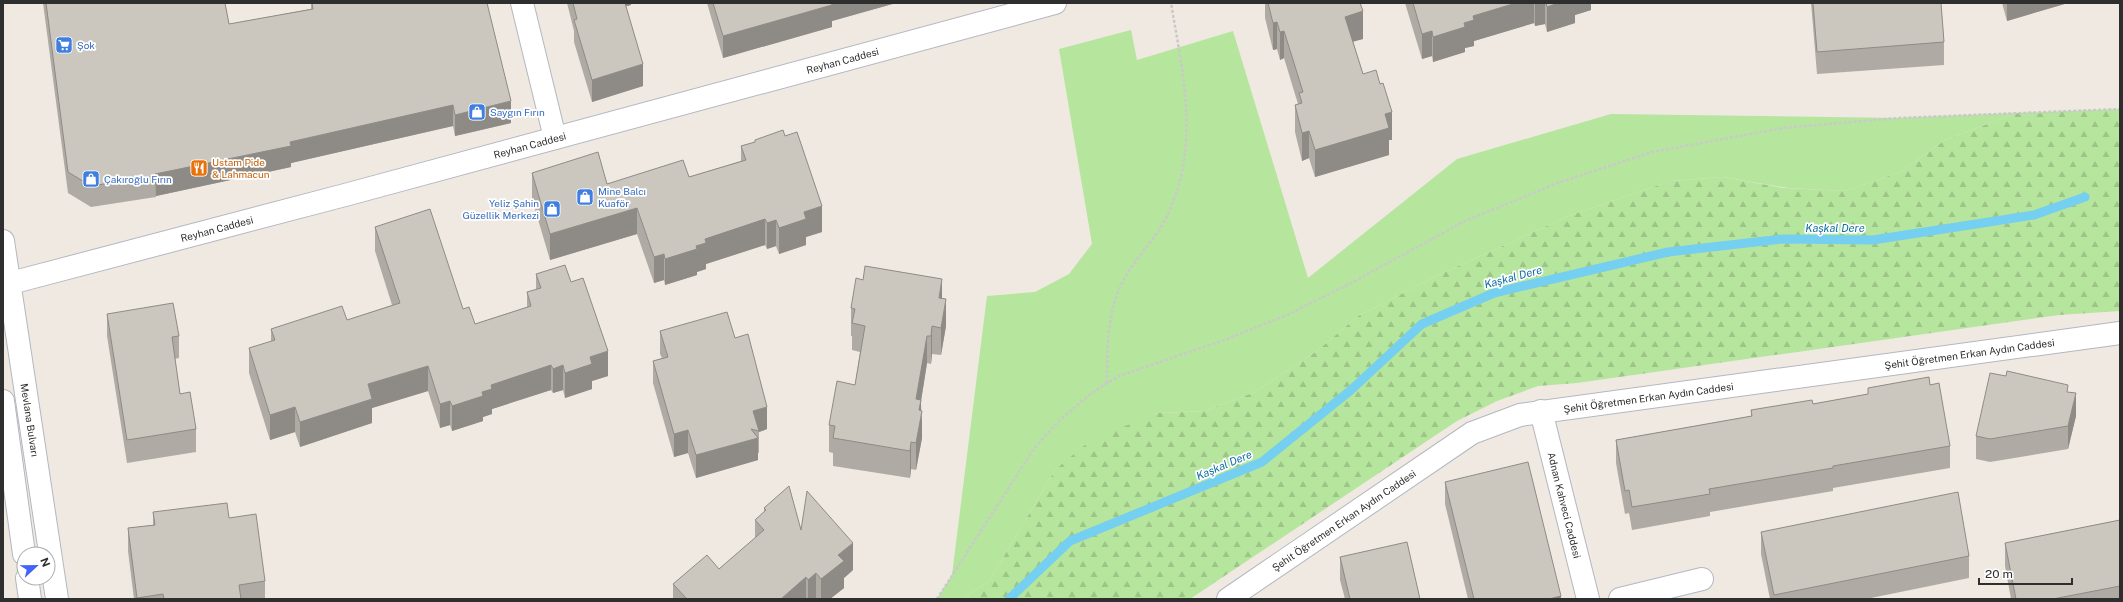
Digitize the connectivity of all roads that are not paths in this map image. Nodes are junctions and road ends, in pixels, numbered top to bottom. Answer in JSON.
{"nodes":[{"id":1,"x":522,"y":3,"type":"edge"},
{"id":2,"x":1055,"y":3,"type":"edge"},
{"id":3,"x":1012,"y":9,"type":"edge"},
{"id":4,"x":555,"y":138,"type":"junction"},
{"id":5,"x":3,"y":241,"type":"edge"},
{"id":6,"x":6,"y":284,"type":"edge"},
{"id":7,"x":2120,"y":333,"type":"edge"},
{"id":8,"x":3,"y":401,"type":"edge"},
{"id":9,"x":1541,"y":411,"type":"junction"},
{"id":10,"x":23,"y":546,"type":"edge"},
{"id":11,"x":1702,"y":579,"type":"dead end"},
{"id":12,"x":29,"y":586,"type":"edge"},
{"id":13,"x":30,"y":599,"type":"edge"},
{"id":14,"x":57,"y":599,"type":"edge"},
{"id":15,"x":1228,"y":599,"type":"edge"},
{"id":16,"x":1588,"y":599,"type":"edge"},
{"id":17,"x":1620,"y":599,"type":"edge"}],
"edges":[{"from":1,"to":4,"type":"street"},
{"from":2,"to":3,"type":"street","name":"Reyhan Caddesi"},
{"from":3,"to":4,"type":"street","name":"Reyhan Caddesi"},
{"from":4,"to":6,"type":"street","name":"Reyhan Caddesi"},
{"from":5,"to":6,"type":"street","name":"Mevlana Bulvarı"},
{"from":6,"to":14,"type":"street","name":"Mevlana Bulvarı"},
{"from":7,"to":9,"type":"street","name":"Şehit Öğretmen Erkan Aydın Caddesi"},
{"from":8,"to":10,"type":"street"},
{"from":9,"to":15,"type":"street","name":"Şehit Öğretmen Erkan Aydın Caddesi"},
{"from":9,"to":16,"type":"street","name":"Adnan Kahveci Caddesi"},
{"from":11,"to":17,"type":"street"},
{"from":12,"to":13,"type":"street"}]}
